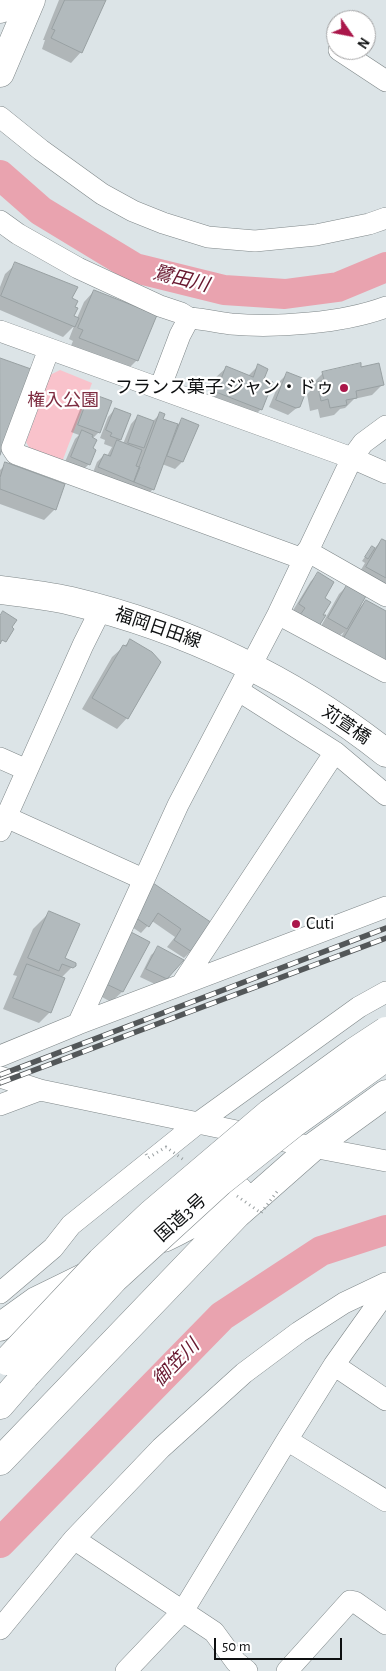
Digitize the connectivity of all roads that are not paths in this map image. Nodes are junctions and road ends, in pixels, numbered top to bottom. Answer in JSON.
{"nodes":[{"id":1,"x":4,"y":0,"type":"edge"},
{"id":2,"x":31,"y":0,"type":"edge"},
{"id":3,"x":0,"y":9,"type":"edge"},
{"id":4,"x":354,"y":60,"type":"edge"},
{"id":5,"x":0,"y":74,"type":"edge"},
{"id":6,"x":386,"y":81,"type":"edge"},
{"id":7,"x":0,"y":117,"type":"edge"},
{"id":8,"x":386,"y":218,"type":"edge"},
{"id":9,"x":0,"y":221,"type":"edge"},
{"id":10,"x":386,"y":307,"type":"edge"},
{"id":11,"x":189,"y":318,"type":"junction"},
{"id":12,"x":0,"y":331,"type":"edge"},
{"id":13,"x":49,"y":349,"type":"junction"},
{"id":14,"x":160,"y":388,"type":"junction"},
{"id":15,"x":386,"y":426,"type":"edge"},
{"id":16,"x":352,"y":458,"type":"junction"},
{"id":17,"x":386,"y":473,"type":"edge"},
{"id":18,"x":305,"y":555,"type":"junction"},
{"id":19,"x":0,"y":590,"type":"edge"},
{"id":20,"x":386,"y":596,"type":"edge"},
{"id":21,"x":101,"y":609,"type":"junction"},
{"id":22,"x":278,"y":614,"type":"junction"},
{"id":23,"x":251,"y":667,"type":"junction"},
{"id":24,"x":386,"y":672,"type":"edge"},
{"id":25,"x":239,"y":691,"type":"junction"},
{"id":26,"x":305,"y":697,"type":"joint"},
{"id":27,"x":335,"y":752,"type":"junction"},
{"id":28,"x":386,"y":753,"type":"edge"},
{"id":29,"x":0,"y":758,"type":"edge"},
{"id":30,"x":27,"y":770,"type":"junction"},
{"id":31,"x":386,"y":796,"type":"edge"},
{"id":32,"x":3,"y":824,"type":"edge"},
{"id":33,"x":143,"y":879,"type":"junction"},
{"id":34,"x":386,"y":907,"type":"edge"},
{"id":35,"x":182,"y":985,"type":"junction"},
{"id":36,"x":386,"y":992,"type":"edge"},
{"id":37,"x":78,"y":1024,"type":"junction"},
{"id":38,"x":386,"y":1031,"type":"edge"},
{"id":39,"x":0,"y":1056,"type":"edge"},
{"id":40,"x":386,"y":1057,"type":"edge"},
{"id":41,"x":0,"y":1077,"type":"edge"},
{"id":42,"x":386,"y":1078,"type":"edge"},
{"id":43,"x":40,"y":1090,"type":"junction"},
{"id":44,"x":386,"y":1094,"type":"edge"},
{"id":45,"x":0,"y":1105,"type":"edge"},
{"id":46,"x":198,"y":1123,"type":"junction"},
{"id":47,"x":304,"y":1145,"type":"junction"},
{"id":48,"x":386,"y":1160,"type":"edge"},
{"id":49,"x":386,"y":1283,"type":"edge"},
{"id":50,"x":386,"y":1292,"type":"edge"},
{"id":51,"x":0,"y":1293,"type":"edge"},
{"id":52,"x":0,"y":1327,"type":"edge"},
{"id":53,"x":334,"y":1365,"type":"junction"},
{"id":54,"x":11,"y":1369,"type":"edge"},
{"id":55,"x":386,"y":1400,"type":"edge"},
{"id":56,"x":0,"y":1406,"type":"edge"},
{"id":57,"x":287,"y":1440,"type":"junction"},
{"id":58,"x":0,"y":1461,"type":"edge"},
{"id":59,"x":386,"y":1501,"type":"edge"},
{"id":60,"x":74,"y":1539,"type":"junction"},
{"id":61,"x":183,"y":1610,"type":"junction"},
{"id":62,"x":386,"y":1624,"type":"edge"},
{"id":63,"x":0,"y":1629,"type":"edge"},
{"id":64,"x":126,"y":1671,"type":"edge"},
{"id":65,"x":247,"y":1671,"type":"edge"},
{"id":66,"x":287,"y":1671,"type":"edge"}],
"edges":[{"from":1,"to":3,"type":"main road"},
{"from":2,"to":5,"type":"main road"},
{"from":4,"to":6,"type":"street"},
{"from":7,"to":8,"type":"street"},
{"from":9,"to":11,"type":"street"},
{"from":10,"to":11,"type":"street"},
{"from":11,"to":14,"type":"street"},
{"from":12,"to":13,"type":"street"},
{"from":13,"to":14,"type":"street"},
{"from":13,"to":18,"type":"street"},
{"from":14,"to":16,"type":"street"},
{"from":15,"to":16,"type":"street"},
{"from":16,"to":17,"type":"street"},
{"from":16,"to":18,"type":"street"},
{"from":18,"to":20,"type":"street"},
{"from":18,"to":22,"type":"street"},
{"from":19,"to":21,"type":"main road","name":"福岡日田線"},
{"from":21,"to":23,"type":"main road","name":"福岡日田線"},
{"from":21,"to":30,"type":"street"},
{"from":22,"to":23,"type":"street"},
{"from":22,"to":24,"type":"street"},
{"from":23,"to":25,"type":"street"},
{"from":23,"to":26,"type":"main road","name":"福岡日田線"},
{"from":25,"to":27,"type":"street"},
{"from":25,"to":33,"type":"street"},
{"from":26,"to":28,"type":"main road","name":"苅萱橋"},
{"from":27,"to":31,"type":"street"},
{"from":27,"to":35,"type":"street"},
{"from":29,"to":30,"type":"street"},
{"from":30,"to":32,"type":"street"},
{"from":32,"to":33,"type":"street"},
{"from":33,"to":37,"type":"street"},
{"from":34,"to":35,"type":"street"},
{"from":35,"to":37,"type":"street"},
{"from":36,"to":46,"type":"street"},
{"from":37,"to":39,"type":"street"},
{"from":38,"to":54,"type":"main road","name":"国道3号","bridge":true},
{"from":40,"to":54,"type":"main road","name":"国道3号","bridge":true},
{"from":41,"to":43,"type":"street"},
{"from":42,"to":47,"type":"main road"},
{"from":43,"to":45,"type":"street"},
{"from":43,"to":46,"type":"street"},
{"from":44,"to":47,"type":"main road"},
{"from":46,"to":47,"type":"street"},
{"from":46,"to":51,"type":"street"},
{"from":47,"to":48,"type":"street"},
{"from":47,"to":52,"type":"main road"},
{"from":47,"to":58,"type":"main road"},
{"from":49,"to":60,"type":"street"},
{"from":50,"to":53,"type":"street"},
{"from":53,"to":55,"type":"street"},
{"from":53,"to":57,"type":"street"},
{"from":54,"to":56,"type":"main road","name":"国道3号"},
{"from":57,"to":59,"type":"street"},
{"from":57,"to":61,"type":"street"},
{"from":60,"to":61,"type":"street"},
{"from":60,"to":63,"type":"street"},
{"from":61,"to":64,"type":"street"},
{"from":61,"to":65,"type":"street"},
{"from":62,"to":66,"type":"street"}]}
